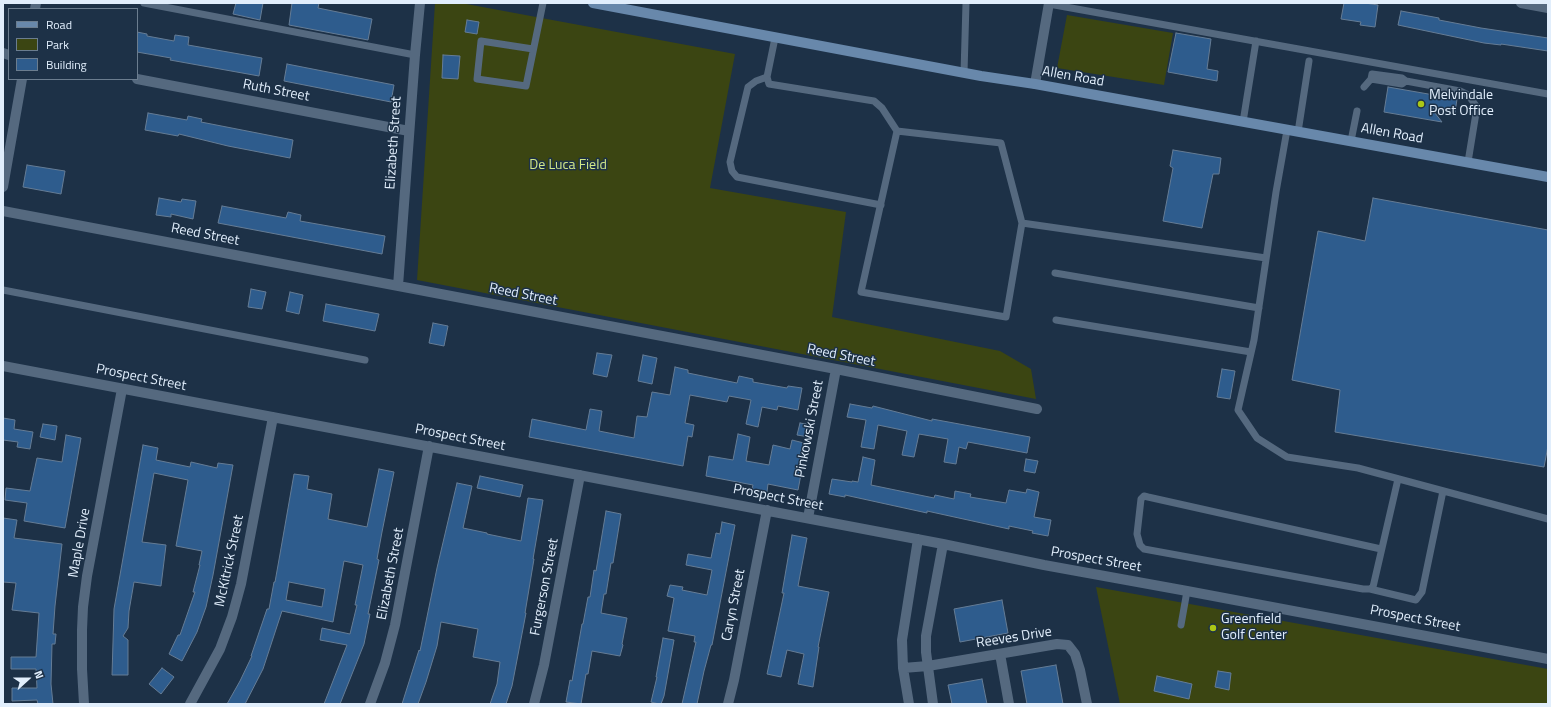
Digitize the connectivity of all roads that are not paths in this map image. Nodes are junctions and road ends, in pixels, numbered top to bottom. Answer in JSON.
{"nodes":[{"id":1,"x":144,"y":3,"type":"edge"},
{"id":2,"x":420,"y":3,"type":"edge"},
{"id":3,"x":543,"y":3,"type":"edge"},
{"id":4,"x":593,"y":3,"type":"edge"},
{"id":5,"x":966,"y":3,"type":"edge"},
{"id":6,"x":1522,"y":3,"type":"edge"},
{"id":7,"x":1049,"y":4,"type":"edge"},
{"id":8,"x":1548,"y":8,"type":"edge"},
{"id":9,"x":775,"y":38,"type":"junction"},
{"id":10,"x":1256,"y":41,"type":"junction"},
{"id":11,"x":533,"y":49,"type":"junction"},
{"id":12,"x":415,"y":55,"type":"junction"},
{"id":13,"x":1310,"y":61,"type":"dead end"},
{"id":14,"x":964,"y":73,"type":"junction"},
{"id":15,"x":767,"y":77,"type":"junction"},
{"id":16,"x":138,"y":79,"type":"edge"},
{"id":17,"x":22,"y":80,"type":"edge"},
{"id":18,"x":1035,"y":84,"type":"junction"},
{"id":19,"x":1364,"y":87,"type":"dead end"},
{"id":20,"x":1548,"y":94,"type":"edge"},
{"id":21,"x":1357,"y":111,"type":"dead end"},
{"id":22,"x":1243,"y":122,"type":"junction"},
{"id":23,"x":1287,"y":130,"type":"junction"},
{"id":24,"x":409,"y":131,"type":"junction"},
{"id":25,"x":897,"y":131,"type":"junction"},
{"id":26,"x":1298,"y":132,"type":"junction"},
{"id":27,"x":1351,"y":141,"type":"junction"},
{"id":28,"x":1468,"y":162,"type":"junction"},
{"id":29,"x":1548,"y":177,"type":"edge"},
{"id":30,"x":3,"y":187,"type":"edge"},
{"id":31,"x":881,"y":205,"type":"junction"},
{"id":32,"x":3,"y":211,"type":"edge"},
{"id":33,"x":1022,"y":223,"type":"junction"},
{"id":34,"x":1266,"y":258,"type":"junction"},
{"id":35,"x":1055,"y":274,"type":"dead end"},
{"id":36,"x":398,"y":286,"type":"junction"},
{"id":37,"x":3,"y":290,"type":"edge"},
{"id":38,"x":1259,"y":308,"type":"junction"},
{"id":39,"x":1056,"y":320,"type":"dead end"},
{"id":40,"x":1251,"y":352,"type":"junction"},
{"id":41,"x":365,"y":360,"type":"dead end"},
{"id":42,"x":3,"y":366,"type":"edge"},
{"id":43,"x":836,"y":369,"type":"junction"},
{"id":44,"x":122,"y":389,"type":"junction"},
{"id":45,"x":1037,"y":409,"type":"dead end"},
{"id":46,"x":273,"y":417,"type":"junction"},
{"id":47,"x":429,"y":446,"type":"junction"},
{"id":48,"x":580,"y":475,"type":"junction"},
{"id":49,"x":1398,"y":479,"type":"junction"},
{"id":50,"x":1443,"y":491,"type":"junction"},
{"id":51,"x":767,"y":510,"type":"junction"},
{"id":52,"x":808,"y":518,"type":"junction"},
{"id":53,"x":1548,"y":519,"type":"edge"},
{"id":54,"x":918,"y":539,"type":"junction"},
{"id":55,"x":943,"y":544,"type":"junction"},
{"id":56,"x":1381,"y":549,"type":"junction"},
{"id":57,"x":1370,"y":589,"type":"junction"},
{"id":58,"x":1187,"y":591,"type":"junction"},
{"id":59,"x":1181,"y":625,"type":"dead end"},
{"id":60,"x":1000,"y":654,"type":"junction"},
{"id":61,"x":1548,"y":659,"type":"edge"},
{"id":62,"x":928,"y":666,"type":"junction"},
{"id":63,"x":903,"y":668,"type":"junction"},
{"id":64,"x":84,"y":704,"type":"edge"},
{"id":65,"x":190,"y":704,"type":"edge"},
{"id":66,"x":370,"y":704,"type":"edge"},
{"id":67,"x":534,"y":704,"type":"edge"},
{"id":68,"x":728,"y":704,"type":"edge"},
{"id":69,"x":909,"y":704,"type":"edge"},
{"id":70,"x":933,"y":704,"type":"edge"},
{"id":71,"x":1009,"y":704,"type":"edge"},
{"id":72,"x":1087,"y":704,"type":"edge"}],
"edges":[{"from":1,"to":12,"type":"lane"},
{"from":2,"to":12,"type":"street","name":"Elizabeth Street"},
{"from":3,"to":11,"type":"lane"},
{"from":4,"to":9,"type":"main road","name":"Allen Road"},
{"from":5,"to":14,"type":"lane"},
{"from":6,"to":8,"type":"street"},
{"from":7,"to":10,"type":"lane"},
{"from":7,"to":18,"type":"street"},
{"from":9,"to":14,"type":"main road","name":"Allen Road"},
{"from":9,"to":15,"type":"lane"},
{"from":10,"to":20,"type":"lane"},
{"from":10,"to":22,"type":"lane"},
{"from":11,"to":11,"type":"lane"},
{"from":12,"to":24,"type":"street","name":"Elizabeth Street"},
{"from":13,"to":26,"type":"lane"},
{"from":14,"to":18,"type":"main road","name":"Allen Road"},
{"from":15,"to":25,"type":"lane"},
{"from":15,"to":31,"type":"lane"},
{"from":16,"to":24,"type":"street","name":"Ruth Street"},
{"from":17,"to":30,"type":"street"},
{"from":18,"to":22,"type":"main road","name":"Allen Road"},
{"from":19,"to":28,"type":"lane"},
{"from":21,"to":27,"type":"lane"},
{"from":22,"to":23,"type":"main road","name":"Allen Road"},
{"from":23,"to":26,"type":"main road","name":"Allen Road"},
{"from":23,"to":34,"type":"lane"},
{"from":24,"to":36,"type":"street","name":"Elizabeth Street"},
{"from":25,"to":31,"type":"lane"},
{"from":25,"to":33,"type":"lane"},
{"from":26,"to":27,"type":"main road","name":"Allen Road"},
{"from":27,"to":28,"type":"main road","name":"Allen Road"},
{"from":28,"to":29,"type":"main road","name":"Allen Road"},
{"from":31,"to":33,"type":"lane"},
{"from":32,"to":36,"type":"street","name":"Reed Street"},
{"from":33,"to":34,"type":"lane"},
{"from":34,"to":38,"type":"lane"},
{"from":35,"to":38,"type":"lane"},
{"from":36,"to":43,"type":"street","name":"Reed Street"},
{"from":37,"to":41,"type":"lane"},
{"from":38,"to":40,"type":"lane"},
{"from":39,"to":40,"type":"lane"},
{"from":40,"to":49,"type":"lane"},
{"from":42,"to":44,"type":"street","name":"Prospect Street"},
{"from":43,"to":45,"type":"street","name":"Reed Street"},
{"from":43,"to":52,"type":"street","name":"Pinkowski Street"},
{"from":44,"to":46,"type":"street","name":"Prospect Street"},
{"from":44,"to":64,"type":"street","name":"Maple Drive"},
{"from":46,"to":47,"type":"street","name":"Prospect Street"},
{"from":46,"to":65,"type":"street","name":"McKitrick Street"},
{"from":47,"to":48,"type":"street","name":"Prospect Street"},
{"from":47,"to":66,"type":"street","name":"Elizabeth Street"},
{"from":48,"to":51,"type":"street","name":"Prospect Street"},
{"from":48,"to":67,"type":"street","name":"Furgerson Street"},
{"from":49,"to":50,"type":"lane"},
{"from":49,"to":56,"type":"lane"},
{"from":50,"to":53,"type":"lane"},
{"from":50,"to":57,"type":"lane"},
{"from":51,"to":52,"type":"street","name":"Prospect Street"},
{"from":51,"to":68,"type":"street","name":"Caryn Street"},
{"from":52,"to":54,"type":"street","name":"Prospect Street"},
{"from":54,"to":55,"type":"street","name":"Prospect Street"},
{"from":54,"to":63,"type":"street"},
{"from":55,"to":58,"type":"street","name":"Prospect Street"},
{"from":55,"to":62,"type":"street"},
{"from":56,"to":57,"type":"lane"},
{"from":56,"to":57,"type":"lane"},
{"from":58,"to":59,"type":"lane"},
{"from":58,"to":61,"type":"street","name":"Prospect Street"},
{"from":60,"to":62,"type":"street","name":"Reeves Drive"},
{"from":60,"to":71,"type":"street"},
{"from":60,"to":72,"type":"street","name":"Reeves Drive"},
{"from":62,"to":63,"type":"street","name":"Reeves Drive"},
{"from":62,"to":70,"type":"street"},
{"from":63,"to":69,"type":"street"}]}
